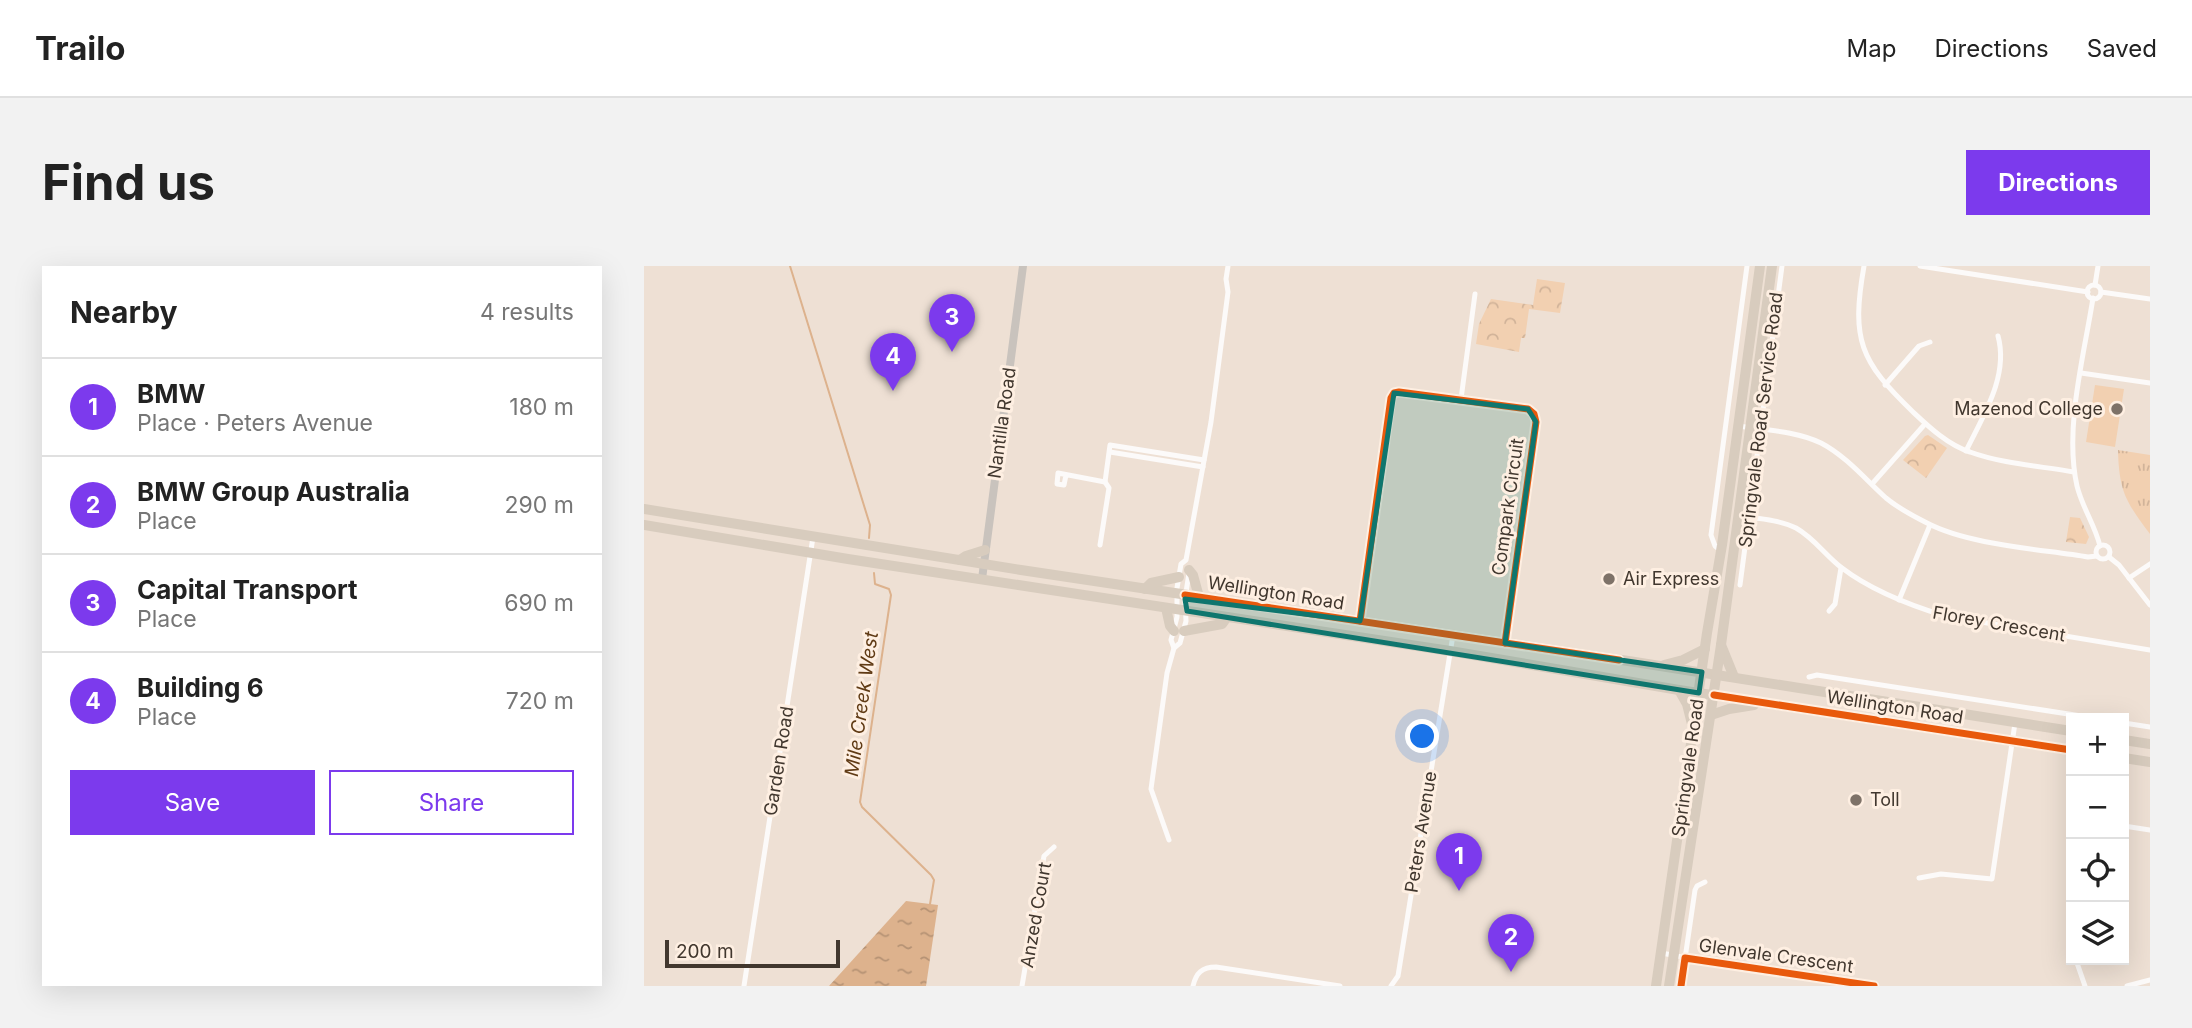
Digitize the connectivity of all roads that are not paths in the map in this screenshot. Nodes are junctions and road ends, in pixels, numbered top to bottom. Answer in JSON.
{"nodes":[{"id":1,"x":1023,"y":266,"type":"edge"},
{"id":2,"x":1228,"y":266,"type":"edge"},
{"id":3,"x":1747,"y":266,"type":"edge"},
{"id":4,"x":1864,"y":266,"type":"edge"},
{"id":5,"x":1920,"y":266,"type":"edge"},
{"id":6,"x":1985,"y":266,"type":"edge"},
{"id":7,"x":2098,"y":266,"type":"edge"},
{"id":8,"x":1773,"y":267,"type":"edge"},
{"id":9,"x":1984,"y":275,"type":"junction"},
{"id":10,"x":2095,"y":285,"type":"junction"},
{"id":11,"x":2088,"y":292,"type":"junction"},
{"id":12,"x":2101,"y":292,"type":"junction"},
{"id":13,"x":1475,"y":294,"type":"dead end"},
{"id":14,"x":2093,"y":299,"type":"junction"},
{"id":15,"x":2150,"y":299,"type":"edge"},
{"id":16,"x":1998,"y":336,"type":"dead end"},
{"id":17,"x":1930,"y":342,"type":"dead end"},
{"id":18,"x":2081,"y":373,"type":"junction"},
{"id":19,"x":2150,"y":383,"type":"edge"},
{"id":20,"x":1885,"y":385,"type":"junction"},
{"id":21,"x":1461,"y":399,"type":"junction"},
{"id":22,"x":1926,"y":424,"type":"junction"},
{"id":23,"x":1738,"y":426,"type":"junction"},
{"id":24,"x":1755,"y":429,"type":"junction"},
{"id":25,"x":1966,"y":451,"type":"junction"},
{"id":26,"x":1204,"y":464,"type":"junction"},
{"id":27,"x":2074,"y":472,"type":"junction"},
{"id":28,"x":1066,"y":475,"type":"dead end"},
{"id":29,"x":1105,"y":482,"type":"junction"},
{"id":30,"x":1872,"y":484,"type":"junction"},
{"id":31,"x":644,"y":509,"type":"edge"},
{"id":32,"x":682,"y":515,"type":"junction"},
{"id":33,"x":1748,"y":517,"type":"junction"},
{"id":34,"x":644,"y":525,"type":"edge"},
{"id":35,"x":1930,"y":525,"type":"junction"},
{"id":36,"x":680,"y":531,"type":"junction"},
{"id":37,"x":813,"y":537,"type":"junction"},
{"id":38,"x":1100,"y":545,"type":"dead end"},
{"id":39,"x":2100,"y":546,"type":"junction"},
{"id":40,"x":986,"y":547,"type":"junction"},
{"id":41,"x":1721,"y":551,"type":"junction"},
{"id":42,"x":1733,"y":552,"type":"junction"},
{"id":43,"x":811,"y":553,"type":"junction"},
{"id":44,"x":2097,"y":556,"type":"junction"},
{"id":45,"x":2109,"y":557,"type":"junction"},
{"id":46,"x":960,"y":560,"type":"junction"},
{"id":47,"x":2150,"y":564,"type":"edge"},
{"id":48,"x":990,"y":565,"type":"junction"},
{"id":49,"x":1188,"y":565,"type":"junction"},
{"id":50,"x":1841,"y":568,"type":"junction"},
{"id":51,"x":1741,"y":575,"type":"junction"},
{"id":52,"x":1179,"y":577,"type":"junction"},
{"id":53,"x":2129,"y":578,"type":"junction"},
{"id":54,"x":982,"y":579,"type":"junction"},
{"id":55,"x":1735,"y":583,"type":"junction"},
{"id":56,"x":1145,"y":589,"type":"junction"},
{"id":57,"x":1181,"y":595,"type":"junction"},
{"id":58,"x":1199,"y":597,"type":"junction"},
{"id":59,"x":1899,"y":600,"type":"junction"},
{"id":60,"x":2150,"y":605,"type":"edge"},
{"id":61,"x":1166,"y":608,"type":"junction"},
{"id":62,"x":1182,"y":611,"type":"junction"},
{"id":63,"x":1829,"y":611,"type":"dead end"},
{"id":64,"x":1227,"y":617,"type":"junction"},
{"id":65,"x":1360,"y":621,"type":"junction"},
{"id":66,"x":1179,"y":631,"type":"junction"},
{"id":67,"x":1453,"y":635,"type":"junction"},
{"id":68,"x":1505,"y":643,"type":"junction"},
{"id":69,"x":1721,"y":645,"type":"junction"},
{"id":70,"x":1705,"y":649,"type":"junction"},
{"id":71,"x":2150,"y":650,"type":"edge"},
{"id":72,"x":1450,"y":651,"type":"junction"},
{"id":73,"x":1661,"y":666,"type":"junction"},
{"id":74,"x":1702,"y":672,"type":"junction"},
{"id":75,"x":1717,"y":675,"type":"junction"},
{"id":76,"x":1734,"y":677,"type":"junction"},
{"id":77,"x":1809,"y":677,"type":"dead end"},
{"id":78,"x":1679,"y":690,"type":"junction"},
{"id":79,"x":1699,"y":693,"type":"junction"},
{"id":80,"x":1714,"y":695,"type":"junction"},
{"id":81,"x":1764,"y":703,"type":"junction"},
{"id":82,"x":2066,"y":714,"type":"edge"},
{"id":83,"x":1711,"y":715,"type":"junction"},
{"id":84,"x":2015,"y":722,"type":"junction"},
{"id":85,"x":2129,"y":724,"type":"edge"},
{"id":86,"x":1693,"y":727,"type":"junction"},
{"id":87,"x":2150,"y":727,"type":"edge"},
{"id":88,"x":2066,"y":730,"type":"edge"},
{"id":89,"x":2012,"y":741,"type":"junction"},
{"id":90,"x":2129,"y":741,"type":"edge"},
{"id":91,"x":2150,"y":744,"type":"edge"},
{"id":92,"x":2066,"y":749,"type":"edge"},
{"id":93,"x":2129,"y":759,"type":"edge"},
{"id":94,"x":2150,"y":762,"type":"edge"},
{"id":95,"x":2129,"y":827,"type":"edge"},
{"id":96,"x":2150,"y":830,"type":"edge"},
{"id":97,"x":1169,"y":840,"type":"dead end"},
{"id":98,"x":1055,"y":846,"type":"dead end"},
{"id":99,"x":1919,"y":878,"type":"dead end"},
{"id":100,"x":1705,"y":881,"type":"dead end"},
{"id":101,"x":1398,"y":922,"type":"dead end"},
{"id":102,"x":1406,"y":923,"type":"junction"},
{"id":103,"x":1661,"y":953,"type":"junction"},
{"id":104,"x":1674,"y":955,"type":"junction"},
{"id":105,"x":1685,"y":958,"type":"junction"},
{"id":106,"x":2078,"y":965,"type":"edge"},
{"id":107,"x":2150,"y":980,"type":"edge"},
{"id":108,"x":744,"y":986,"type":"edge"},
{"id":109,"x":1022,"y":986,"type":"edge"},
{"id":110,"x":1193,"y":986,"type":"edge"},
{"id":111,"x":1340,"y":986,"type":"edge"},
{"id":112,"x":1391,"y":986,"type":"edge"},
{"id":113,"x":1656,"y":986,"type":"edge"},
{"id":114,"x":1669,"y":986,"type":"edge"},
{"id":115,"x":1681,"y":986,"type":"edge"},
{"id":116,"x":1874,"y":986,"type":"edge"},
{"id":117,"x":2085,"y":986,"type":"edge"},
{"id":118,"x":2127,"y":986,"type":"edge"}],
"edges":[{"from":1,"to":40,"type":"street","name":"Nantilla Road"},
{"from":2,"to":26,"type":"street"},
{"from":3,"to":41,"type":"street","name":"Springvale Road Service Road"},
{"from":4,"to":20,"type":"street"},
{"from":5,"to":9,"type":"street"},
{"from":6,"to":9,"type":"street"},
{"from":7,"to":10,"type":"street"},
{"from":8,"to":23,"type":"highway","name":"Springvale Road"},
{"from":8,"to":24,"type":"highway","name":"Springvale Road"},
{"from":9,"to":11,"type":"street"},
{"from":10,"to":11,"type":"street"},
{"from":10,"to":12,"type":"street"},
{"from":11,"to":14,"type":"street"},
{"from":12,"to":14,"type":"street"},
{"from":12,"to":15,"type":"street"},
{"from":13,"to":21,"type":"street"},
{"from":14,"to":18,"type":"street"},
{"from":16,"to":25,"type":"street"},
{"from":17,"to":20,"type":"street"},
{"from":18,"to":19,"type":"street"},
{"from":18,"to":27,"type":"street"},
{"from":20,"to":22,"type":"street"},
{"from":21,"to":65,"type":"street","name":"Compark Circuit"},
{"from":21,"to":68,"type":"street","name":"Compark Circuit"},
{"from":22,"to":25,"type":"street"},
{"from":22,"to":30,"type":"street"},
{"from":23,"to":24,"type":"street"},
{"from":23,"to":41,"type":"highway","name":"Springvale Road"},
{"from":24,"to":30,"type":"street"},
{"from":24,"to":33,"type":"street","name":"Springvale Road Service Road"},
{"from":24,"to":42,"type":"highway","name":"Springvale Road"},
{"from":25,"to":27,"type":"street"},
{"from":26,"to":29,"type":"street"},
{"from":26,"to":49,"type":"street"},
{"from":27,"to":39,"type":"street"},
{"from":28,"to":29,"type":"street"},
{"from":29,"to":38,"type":"street"},
{"from":30,"to":35,"type":"street"},
{"from":31,"to":32,"type":"highway","name":"Wellington Road"},
{"from":32,"to":36,"type":"highway"},
{"from":32,"to":37,"type":"highway","name":"Wellington Road"},
{"from":33,"to":50,"type":"street","name":"Florey Crescent"},
{"from":33,"to":51,"type":"street","name":"Springvale Road Service Road"},
{"from":34,"to":36,"type":"highway","name":"Wellington Road"},
{"from":35,"to":44,"type":"street"},
{"from":35,"to":59,"type":"street"},
{"from":36,"to":43,"type":"highway","name":"Wellington Road"},
{"from":37,"to":43,"type":"street","name":"Garden Road"},
{"from":37,"to":46,"type":"highway","name":"Wellington Road"},
{"from":39,"to":44,"type":"street"},
{"from":39,"to":45,"type":"street"},
{"from":40,"to":46,"type":"highway"},
{"from":40,"to":48,"type":"highway"},
{"from":41,"to":42,"type":"street"},
{"from":41,"to":70,"type":"highway","name":"Springvale Road"},
{"from":42,"to":55,"type":"highway","name":"Springvale Road"},
{"from":43,"to":54,"type":"highway","name":"Wellington Road"},
{"from":43,"to":108,"type":"street","name":"Garden Road"},
{"from":44,"to":45,"type":"street"},
{"from":45,"to":53,"type":"street"},
{"from":46,"to":48,"type":"highway","name":"Wellington Road"},
{"from":47,"to":53,"type":"street"},
{"from":48,"to":54,"type":"street"},
{"from":48,"to":56,"type":"highway","name":"Wellington Road"},
{"from":49,"to":52,"type":"street"},
{"from":49,"to":57,"type":"street"},
{"from":49,"to":58,"type":"highway"},
{"from":50,"to":59,"type":"street","name":"Florey Crescent"},
{"from":50,"to":63,"type":"street"},
{"from":51,"to":55,"type":"street"},
{"from":51,"to":55,"type":"street","name":"Springvale Road Service Road"},
{"from":52,"to":56,"type":"highway"},
{"from":52,"to":57,"type":"street"},
{"from":53,"to":60,"type":"street"},
{"from":54,"to":61,"type":"highway","name":"Wellington Road"},
{"from":55,"to":69,"type":"highway","name":"Springvale Road"},
{"from":56,"to":57,"type":"highway","name":"Wellington Road"},
{"from":57,"to":58,"type":"highway","name":"Wellington Road"},
{"from":57,"to":62,"type":"street"},
{"from":58,"to":65,"type":"highway","name":"Wellington Road"},
{"from":59,"to":71,"type":"street","name":"Florey Crescent"},
{"from":61,"to":62,"type":"highway","name":"Wellington Road"},
{"from":61,"to":66,"type":"highway"},
{"from":62,"to":64,"type":"highway","name":"Wellington Road"},
{"from":62,"to":66,"type":"street"},
{"from":64,"to":66,"type":"highway"},
{"from":64,"to":72,"type":"highway","name":"Wellington Road"},
{"from":65,"to":67,"type":"highway","name":"Wellington Road"},
{"from":66,"to":97,"type":"street"},
{"from":67,"to":68,"type":"highway","name":"Wellington Road"},
{"from":67,"to":72,"type":"street","name":"Peters Avenue"},
{"from":68,"to":73,"type":"highway","name":"Wellington Road"},
{"from":69,"to":75,"type":"highway","name":"Springvale Road"},
{"from":69,"to":76,"type":"highway"},
{"from":70,"to":73,"type":"highway"},
{"from":70,"to":74,"type":"highway","name":"Springvale Road"},
{"from":72,"to":78,"type":"highway","name":"Wellington Road"},
{"from":72,"to":102,"type":"street","name":"Peters Avenue"},
{"from":73,"to":74,"type":"highway","name":"Wellington Road"},
{"from":74,"to":75,"type":"highway","name":"Wellington Road"},
{"from":74,"to":79,"type":"highway","name":"Springvale Road"},
{"from":75,"to":76,"type":"highway","name":"Wellington Road"},
{"from":75,"to":80,"type":"highway","name":"Springvale Road"},
{"from":76,"to":84,"type":"highway","name":"Wellington Road"},
{"from":77,"to":82,"type":"street"},
{"from":78,"to":79,"type":"highway","name":"Wellington Road"},
{"from":78,"to":86,"type":"highway"},
{"from":79,"to":80,"type":"highway","name":"Wellington Road"},
{"from":79,"to":86,"type":"highway","name":"Springvale Road"},
{"from":80,"to":81,"type":"highway","name":"Wellington Road"},
{"from":80,"to":83,"type":"highway","name":"Springvale Road"},
{"from":81,"to":83,"type":"highway"},
{"from":81,"to":89,"type":"highway","name":"Wellington Road"},
{"from":83,"to":104,"type":"highway","name":"Springvale Road"},
{"from":84,"to":88,"type":"highway","name":"Wellington Road"},
{"from":84,"to":89,"type":"street"},
{"from":85,"to":87,"type":"street"},
{"from":86,"to":103,"type":"highway","name":"Springvale Road"},
{"from":89,"to":92,"type":"highway","name":"Wellington Road"},
{"from":89,"to":99,"type":"street"},
{"from":90,"to":91,"type":"highway"},
{"from":93,"to":94,"type":"highway"},
{"from":95,"to":96,"type":"street"},
{"from":98,"to":109,"type":"street","name":"Anzed Court"},
{"from":100,"to":105,"type":"street"},
{"from":101,"to":102,"type":"street"},
{"from":102,"to":112,"type":"street","name":"Peters Avenue"},
{"from":103,"to":104,"type":"street","name":"Glenvale Crescent"},
{"from":103,"to":113,"type":"highway","name":"Springvale Road"},
{"from":104,"to":105,"type":"street","name":"Glenvale Crescent"},
{"from":104,"to":114,"type":"highway","name":"Springvale Road"},
{"from":105,"to":115,"type":"street"},
{"from":105,"to":116,"type":"street","name":"Glenvale Crescent"},
{"from":106,"to":117,"type":"street"},
{"from":107,"to":118,"type":"street"},
{"from":110,"to":111,"type":"street"}]}
